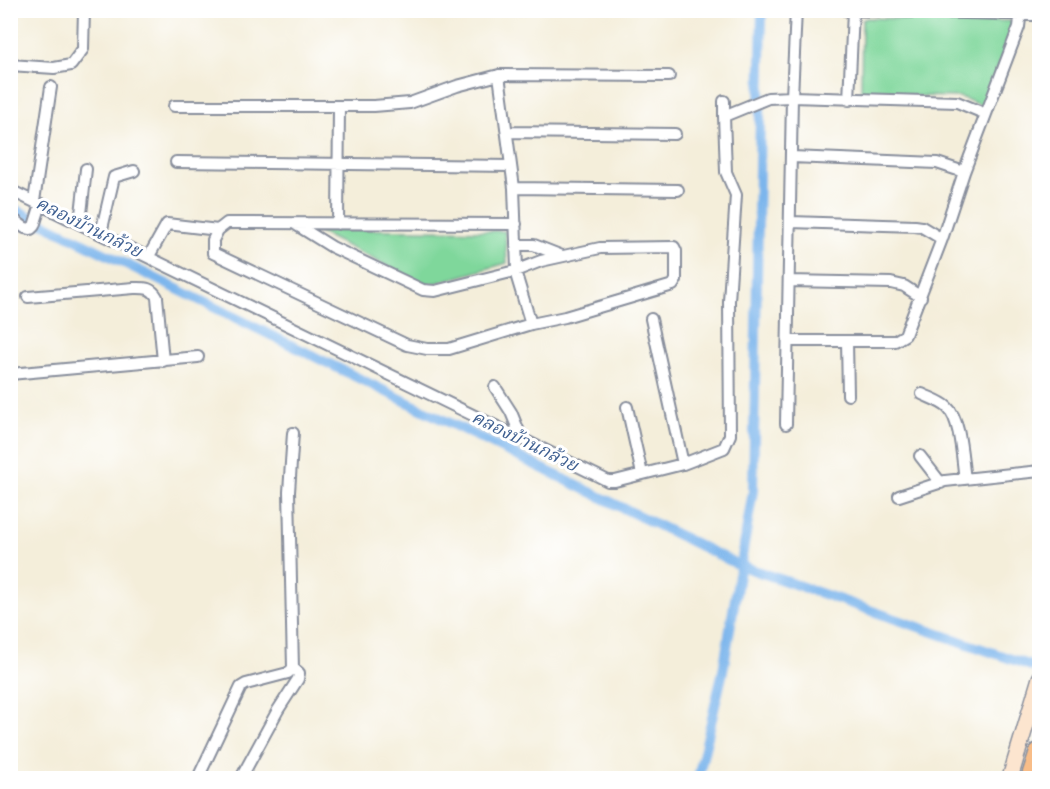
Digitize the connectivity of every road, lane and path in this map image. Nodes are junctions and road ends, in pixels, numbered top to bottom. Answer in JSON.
{"nodes":[{"id":1,"x":84,"y":10,"type":"edge"},
{"id":2,"x":796,"y":10,"type":"edge"},
{"id":3,"x":845,"y":10,"type":"edge"},
{"id":4,"x":853,"y":11,"type":"edge"},
{"id":5,"x":1021,"y":12,"type":"edge"},
{"id":6,"x":1040,"y":15,"type":"edge"},
{"id":7,"x":10,"y":65,"type":"edge"},
{"id":8,"x":499,"y":75,"type":"junction"},
{"id":9,"x":669,"y":76,"type":"dead end"},
{"id":10,"x":51,"y":87,"type":"dead end"},
{"id":11,"x":792,"y":98,"type":"junction"},
{"id":12,"x":849,"y":100,"type":"junction"},
{"id":13,"x":724,"y":101,"type":"dead end"},
{"id":14,"x":174,"y":106,"type":"dead end"},
{"id":15,"x":339,"y":106,"type":"junction"},
{"id":16,"x":986,"y":114,"type":"junction"},
{"id":17,"x":724,"y":116,"type":"junction"},
{"id":18,"x":507,"y":132,"type":"junction"},
{"id":19,"x":675,"y":134,"type":"dead end"},
{"id":20,"x":792,"y":157,"type":"junction"},
{"id":21,"x":176,"y":162,"type":"dead end"},
{"id":22,"x":338,"y":164,"type":"junction"},
{"id":23,"x":511,"y":166,"type":"junction"},
{"id":24,"x":86,"y":170,"type":"dead end"},
{"id":25,"x":134,"y":171,"type":"dead end"},
{"id":26,"x":964,"y":172,"type":"junction"},
{"id":27,"x":514,"y":189,"type":"junction"},
{"id":28,"x":10,"y":190,"type":"edge"},
{"id":29,"x":678,"y":190,"type":"dead end"},
{"id":30,"x":38,"y":206,"type":"junction"},
{"id":31,"x":10,"y":216,"type":"edge"},
{"id":32,"x":791,"y":222,"type":"junction"},
{"id":33,"x":80,"y":223,"type":"junction"},
{"id":34,"x":295,"y":224,"type":"junction"},
{"id":35,"x":338,"y":224,"type":"junction"},
{"id":36,"x":516,"y":224,"type":"junction"},
{"id":37,"x":218,"y":230,"type":"junction"},
{"id":38,"x":101,"y":233,"type":"junction"},
{"id":39,"x":942,"y":239,"type":"junction"},
{"id":40,"x":516,"y":245,"type":"junction"},
{"id":41,"x":149,"y":256,"type":"junction"},
{"id":42,"x":562,"y":256,"type":"junction"},
{"id":43,"x":516,"y":270,"type":"junction"},
{"id":44,"x":789,"y":281,"type":"junction"},
{"id":45,"x":28,"y":297,"type":"dead end"},
{"id":46,"x":921,"y":297,"type":"junction"},
{"id":47,"x":651,"y":319,"type":"dead end"},
{"id":48,"x":531,"y":324,"type":"junction"},
{"id":49,"x":788,"y":341,"type":"junction"},
{"id":50,"x":847,"y":341,"type":"junction"},
{"id":51,"x":198,"y":357,"type":"dead end"},
{"id":52,"x":163,"y":361,"type":"junction"},
{"id":53,"x":10,"y":374,"type":"edge"},
{"id":54,"x":495,"y":387,"type":"dead end"},
{"id":55,"x":922,"y":394,"type":"dead end"},
{"id":56,"x":848,"y":395,"type":"dead end"},
{"id":57,"x":627,"y":407,"type":"dead end"},
{"id":58,"x":786,"y":424,"type":"dead end"},
{"id":59,"x":293,"y":433,"type":"dead end"},
{"id":60,"x":522,"y":439,"type":"junction"},
{"id":61,"x":920,"y":456,"type":"dead end"},
{"id":62,"x":683,"y":464,"type":"junction"},
{"id":63,"x":1040,"y":471,"type":"edge"},
{"id":64,"x":642,"y":474,"type":"junction"},
{"id":65,"x":965,"y":479,"type":"junction"},
{"id":66,"x":941,"y":483,"type":"junction"},
{"id":67,"x":899,"y":496,"type":"dead end"},
{"id":68,"x":293,"y":668,"type":"junction"},
{"id":69,"x":1038,"y":683,"type":"edge"},
{"id":70,"x":1040,"y":753,"type":"edge"},
{"id":71,"x":198,"y":778,"type":"edge"},
{"id":72,"x":241,"y":778,"type":"edge"},
{"id":73,"x":1010,"y":778,"type":"edge"},
{"id":74,"x":1032,"y":778,"type":"edge"}],
"edges":[{"from":1,"to":7,"type":"street"},
{"from":2,"to":11,"type":"street"},
{"from":3,"to":4,"type":"street"},
{"from":4,"to":5,"type":"street"},
{"from":4,"to":12,"type":"street"},
{"from":5,"to":6,"type":"street"},
{"from":5,"to":16,"type":"street"},
{"from":8,"to":9,"type":"street"},
{"from":8,"to":15,"type":"street"},
{"from":8,"to":18,"type":"street"},
{"from":10,"to":30,"type":"street"},
{"from":11,"to":12,"type":"street"},
{"from":11,"to":17,"type":"street"},
{"from":11,"to":20,"type":"street"},
{"from":12,"to":16,"type":"street"},
{"from":13,"to":17,"type":"street"},
{"from":14,"to":15,"type":"street"},
{"from":15,"to":22,"type":"street"},
{"from":16,"to":26,"type":"street"},
{"from":17,"to":62,"type":"street"},
{"from":18,"to":19,"type":"street"},
{"from":18,"to":23,"type":"street"},
{"from":20,"to":26,"type":"street"},
{"from":20,"to":32,"type":"street"},
{"from":21,"to":22,"type":"street"},
{"from":22,"to":23,"type":"street"},
{"from":22,"to":35,"type":"street"},
{"from":23,"to":27,"type":"street"},
{"from":24,"to":33,"type":"street"},
{"from":25,"to":38,"type":"street"},
{"from":26,"to":39,"type":"street"},
{"from":27,"to":29,"type":"street"},
{"from":27,"to":36,"type":"street"},
{"from":28,"to":30,"type":"street"},
{"from":30,"to":31,"type":"street"},
{"from":30,"to":33,"type":"street"},
{"from":32,"to":39,"type":"street"},
{"from":32,"to":44,"type":"street"},
{"from":33,"to":38,"type":"street"},
{"from":34,"to":35,"type":"street"},
{"from":34,"to":37,"type":"street"},
{"from":34,"to":43,"type":"street"},
{"from":35,"to":36,"type":"street"},
{"from":36,"to":40,"type":"street"},
{"from":37,"to":41,"type":"street"},
{"from":37,"to":48,"type":"street"},
{"from":38,"to":41,"type":"street"},
{"from":39,"to":46,"type":"street"},
{"from":40,"to":42,"type":"street"},
{"from":40,"to":43,"type":"street"},
{"from":41,"to":60,"type":"street"},
{"from":42,"to":43,"type":"street"},
{"from":42,"to":48,"type":"street"},
{"from":43,"to":48,"type":"street"},
{"from":44,"to":46,"type":"street"},
{"from":44,"to":49,"type":"street"},
{"from":45,"to":52,"type":"street"},
{"from":46,"to":50,"type":"street"},
{"from":47,"to":62,"type":"street"},
{"from":49,"to":50,"type":"street"},
{"from":49,"to":58,"type":"street"},
{"from":50,"to":56,"type":"street"},
{"from":51,"to":52,"type":"street"},
{"from":52,"to":53,"type":"street"},
{"from":54,"to":60,"type":"street"},
{"from":55,"to":65,"type":"street"},
{"from":57,"to":64,"type":"street"},
{"from":59,"to":68,"type":"street"},
{"from":60,"to":64,"type":"street"},
{"from":61,"to":66,"type":"street"},
{"from":62,"to":64,"type":"street"},
{"from":63,"to":65,"type":"street"},
{"from":65,"to":66,"type":"street"},
{"from":66,"to":67,"type":"street"},
{"from":68,"to":71,"type":"street"},
{"from":68,"to":72,"type":"street"},
{"from":69,"to":73,"type":"main road"},
{"from":70,"to":74,"type":"highway"}]}
